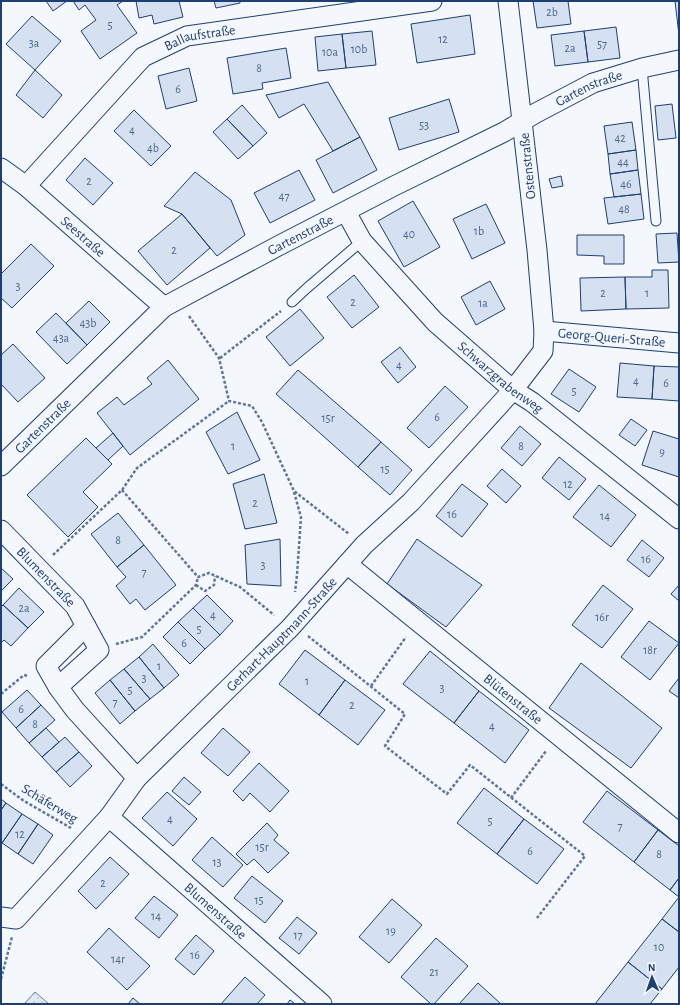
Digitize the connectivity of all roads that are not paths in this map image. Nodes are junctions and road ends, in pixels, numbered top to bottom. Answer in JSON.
{"nodes":[{"id":1,"x":432,"y":1,"type":"edge"},
{"id":2,"x":508,"y":1,"type":"edge"},
{"id":3,"x":679,"y":60,"type":"edge"},
{"id":4,"x":642,"y":68,"type":"junction"},
{"id":5,"x":522,"y":121,"type":"junction"},
{"id":6,"x":1,"y":168,"type":"edge"},
{"id":7,"x":26,"y":186,"type":"junction"},
{"id":8,"x":346,"y":212,"type":"junction"},
{"id":9,"x":656,"y":221,"type":"dead end"},
{"id":10,"x":362,"y":242,"type":"junction"},
{"id":11,"x":292,"y":302,"type":"road end"},
{"id":12,"x":171,"y":303,"type":"junction"},
{"id":13,"x":544,"y":331,"type":"junction"},
{"id":14,"x":679,"y":343,"type":"edge"},
{"id":15,"x":513,"y":390,"type":"junction"},
{"id":16,"x":1,"y":466,"type":"edge"},
{"id":17,"x":679,"y":519,"type":"edge"},
{"id":18,"x":1,"y":530,"type":"edge"},
{"id":19,"x":347,"y":564,"type":"junction"},
{"id":20,"x":86,"y":626,"type":"junction"},
{"id":21,"x":58,"y":687,"type":"junction"},
{"id":22,"x":137,"y":778,"type":"junction"},
{"id":23,"x":109,"y":818,"type":"junction"},
{"id":24,"x":679,"y":833,"type":"edge"},
{"id":25,"x":9,"y":918,"type":"edge"},
{"id":26,"x":322,"y":1004,"type":"edge"}],
"edges":[{"from":1,"to":7,"type":"street","name":"Ballaufstraße"},
{"from":2,"to":5,"type":"street","name":"Ostenstraße"},
{"from":3,"to":4,"type":"street","name":"Gartenstraße"},
{"from":4,"to":5,"type":"street","name":"Gartenstraße"},
{"from":4,"to":9,"type":"lane","name":"Gartenstraße"},
{"from":5,"to":8,"type":"street","name":"Gartenstraße"},
{"from":5,"to":13,"type":"street","name":"Ostenstraße"},
{"from":6,"to":7,"type":"street","name":"Seestraße"},
{"from":7,"to":12,"type":"street","name":"Seestraße"},
{"from":8,"to":10,"type":"street","name":"Schwarzgrabenweg"},
{"from":8,"to":12,"type":"street","name":"Gartenstraße"},
{"from":10,"to":11,"type":"lane"},
{"from":10,"to":15,"type":"street","name":"Schwarzgrabenweg"},
{"from":12,"to":16,"type":"street","name":"Gartenstraße"},
{"from":13,"to":14,"type":"street","name":"Georg-Queri-Straße"},
{"from":13,"to":15,"type":"street","name":"Gerhart-Hauptmann-Straße"},
{"from":15,"to":17,"type":"street","name":"Schwarzgrabenweg"},
{"from":15,"to":19,"type":"street","name":"Gerhart-Hauptmann-Straße"},
{"from":18,"to":20,"type":"street","name":"Blumenstraße"},
{"from":19,"to":22,"type":"street","name":"Gerhart-Hauptmann-Straße"},
{"from":19,"to":24,"type":"street","name":"Blütenstraße"},
{"from":20,"to":21,"type":"street"},
{"from":20,"to":21,"type":"street","name":"Blumenstraße"},
{"from":21,"to":22,"type":"street"},
{"from":22,"to":23,"type":"street","name":"Gerhart-Hauptmann-Straße"},
{"from":23,"to":25,"type":"street","name":"Gerhart-Hauptmann-Straße"},
{"from":23,"to":26,"type":"street","name":"Blumenstraße"}]}
